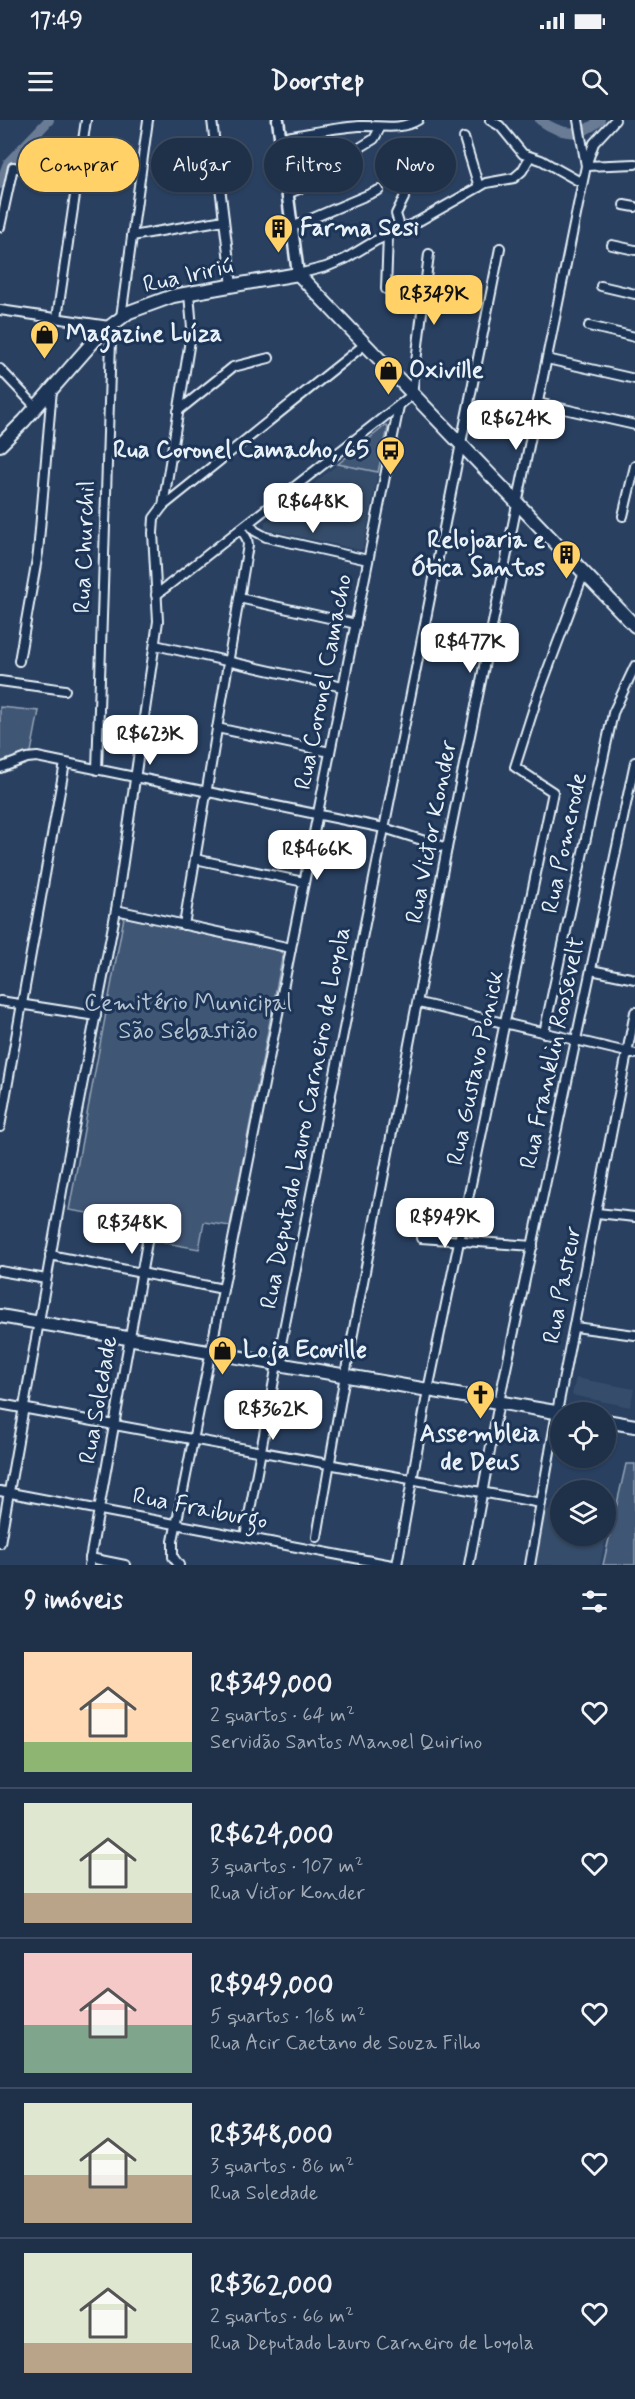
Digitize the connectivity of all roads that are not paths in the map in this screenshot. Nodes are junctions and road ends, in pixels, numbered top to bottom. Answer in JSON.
{"nodes":[{"id":1,"x":86,"y":120,"type":"edge"},
{"id":2,"x":148,"y":120,"type":"edge"},
{"id":3,"x":212,"y":120,"type":"edge"},
{"id":4,"x":278,"y":120,"type":"edge"},
{"id":5,"x":418,"y":120,"type":"edge"},
{"id":6,"x":490,"y":120,"type":"edge"},
{"id":7,"x":615,"y":120,"type":"edge"},
{"id":8,"x":578,"y":122,"type":"edge"},
{"id":9,"x":380,"y":128,"type":"junction"},
{"id":10,"x":84,"y":138,"type":"edge"},
{"id":11,"x":280,"y":138,"type":"joint"},
{"id":12,"x":464,"y":138,"type":"dead end"},
{"id":13,"x":530,"y":157,"type":"junction"},
{"id":14,"x":635,"y":164,"type":"edge"},
{"id":15,"x":586,"y":166,"type":"junction"},
{"id":16,"x":18,"y":168,"type":"edge"},
{"id":17,"x":582,"y":183,"type":"junction"},
{"id":18,"x":478,"y":187,"type":"junction"},
{"id":19,"x":76,"y":192,"type":"edge"},
{"id":20,"x":375,"y":192,"type":"edge"},
{"id":21,"x":405,"y":192,"type":"edge"},
{"id":22,"x":287,"y":194,"type":"joint"},
{"id":23,"x":624,"y":204,"type":"dead end"},
{"id":24,"x":635,"y":207,"type":"edge"},
{"id":25,"x":1,"y":215,"type":"edge"},
{"id":26,"x":224,"y":220,"type":"junction"},
{"id":27,"x":0,"y":227,"type":"edge"},
{"id":28,"x":292,"y":227,"type":"junction"},
{"id":29,"x":401,"y":230,"type":"junction"},
{"id":30,"x":388,"y":235,"type":"junction"},
{"id":31,"x":132,"y":236,"type":"junction"},
{"id":32,"x":612,"y":245,"type":"dead end"},
{"id":33,"x":500,"y":248,"type":"dead end"},
{"id":34,"x":635,"y":250,"type":"edge"},
{"id":35,"x":429,"y":254,"type":"dead end"},
{"id":36,"x":298,"y":274,"type":"junction"},
{"id":37,"x":232,"y":286,"type":"junction"},
{"id":38,"x":601,"y":286,"type":"dead end"},
{"id":39,"x":386,"y":289,"type":"dead end"},
{"id":40,"x":189,"y":294,"type":"junction"},
{"id":41,"x":635,"y":294,"type":"edge"},
{"id":42,"x":0,"y":310,"type":"edge"},
{"id":43,"x":121,"y":317,"type":"junction"},
{"id":44,"x":57,"y":318,"type":"junction"},
{"id":45,"x":109,"y":326,"type":"junction"},
{"id":46,"x":589,"y":326,"type":"dead end"},
{"id":47,"x":635,"y":337,"type":"edge"},
{"id":48,"x":364,"y":345,"type":"junction"},
{"id":49,"x":268,"y":358,"type":"dead end"},
{"id":50,"x":547,"y":359,"type":"junction"},
{"id":51,"x":0,"y":369,"type":"edge"},
{"id":52,"x":635,"y":379,"type":"edge"},
{"id":53,"x":52,"y":388,"type":"junction"},
{"id":54,"x":412,"y":395,"type":"junction"},
{"id":55,"x":538,"y":404,"type":"junction"},
{"id":56,"x":399,"y":406,"type":"junction"},
{"id":57,"x":36,"y":407,"type":"junction"},
{"id":58,"x":178,"y":411,"type":"junction"},
{"id":59,"x":635,"y":425,"type":"edge"},
{"id":60,"x":0,"y":444,"type":"edge"},
{"id":61,"x":460,"y":444,"type":"junction"},
{"id":62,"x":635,"y":466,"type":"edge"},
{"id":63,"x":518,"y":504,"type":"junction"},
{"id":64,"x":163,"y":506,"type":"junction"},
{"id":65,"x":623,"y":516,"type":"dead end"},
{"id":66,"x":249,"y":523,"type":"junction"},
{"id":67,"x":241,"y":529,"type":"junction"},
{"id":68,"x":369,"y":560,"type":"junction"},
{"id":69,"x":584,"y":573,"type":"junction"},
{"id":70,"x":156,"y":595,"type":"junction"},
{"id":71,"x":239,"y":598,"type":"junction"},
{"id":72,"x":356,"y":624,"type":"junction"},
{"id":73,"x":635,"y":626,"type":"edge"},
{"id":74,"x":155,"y":645,"type":"junction"},
{"id":75,"x":19,"y":661,"type":"dead end"},
{"id":76,"x":228,"y":662,"type":"junction"},
{"id":77,"x":635,"y":666,"type":"edge"},
{"id":78,"x":0,"y":681,"type":"edge"},
{"id":79,"x":343,"y":687,"type":"junction"},
{"id":80,"x":65,"y":690,"type":"dead end"},
{"id":81,"x":217,"y":728,"type":"junction"},
{"id":82,"x":330,"y":752,"type":"junction"},
{"id":83,"x":635,"y":762,"type":"edge"},
{"id":84,"x":65,"y":763,"type":"junction"},
{"id":85,"x":97,"y":770,"type":"junction"},
{"id":86,"x":0,"y":771,"type":"edge"},
{"id":87,"x":135,"y":777,"type":"junction"},
{"id":88,"x":206,"y":792,"type":"junction"},
{"id":89,"x":318,"y":814,"type":"junction"},
{"id":90,"x":384,"y":828,"type":"junction"},
{"id":91,"x":447,"y":848,"type":"junction"},
{"id":92,"x":195,"y":859,"type":"junction"},
{"id":93,"x":304,"y":882,"type":"junction"},
{"id":94,"x":116,"y":910,"type":"junction"},
{"id":95,"x":184,"y":925,"type":"junction"},
{"id":96,"x":291,"y":948,"type":"junction"},
{"id":97,"x":591,"y":970,"type":"junction"},
{"id":98,"x":635,"y":979,"type":"edge"},
{"id":99,"x":0,"y":1001,"type":"edge"},
{"id":100,"x":419,"y":1003,"type":"junction"},
{"id":101,"x":22,"y":1005,"type":"junction"},
{"id":102,"x":635,"y":1012,"type":"edge"},
{"id":103,"x":96,"y":1016,"type":"junction"},
{"id":104,"x":505,"y":1023,"type":"junction"},
{"id":105,"x":543,"y":1033,"type":"junction"},
{"id":106,"x":576,"y":1041,"type":"junction"},
{"id":107,"x":631,"y":1053,"type":"edge"},
{"id":108,"x":0,"y":1127,"type":"edge"},
{"id":109,"x":597,"y":1213,"type":"junction"},
{"id":110,"x":635,"y":1217,"type":"edge"},
{"id":111,"x":421,"y":1238,"type":"dead end"},
{"id":112,"x":460,"y":1241,"type":"junction"},
{"id":113,"x":147,"y":1242,"type":"dead end"},
{"id":114,"x":532,"y":1246,"type":"junction"},
{"id":115,"x":50,"y":1255,"type":"junction"},
{"id":116,"x":0,"y":1271,"type":"edge"},
{"id":117,"x":141,"y":1273,"type":"junction"},
{"id":118,"x":46,"y":1279,"type":"junction"},
{"id":119,"x":223,"y":1289,"type":"junction"},
{"id":120,"x":0,"y":1316,"type":"edge"},
{"id":121,"x":39,"y":1322,"type":"junction"},
{"id":122,"x":575,"y":1327,"type":"junction"},
{"id":123,"x":635,"y":1335,"type":"edge"},
{"id":124,"x":130,"y":1338,"type":"junction"},
{"id":125,"x":211,"y":1352,"type":"junction"},
{"id":126,"x":277,"y":1364,"type":"junction"},
{"id":127,"x":345,"y":1375,"type":"junction"},
{"id":128,"x":429,"y":1390,"type":"junction"},
{"id":129,"x":500,"y":1402,"type":"junction"},
{"id":130,"x":561,"y":1402,"type":"edge"},
{"id":131,"x":0,"y":1404,"type":"edge"},
{"id":132,"x":23,"y":1408,"type":"junction"},
{"id":133,"x":550,"y":1411,"type":"edge"},
{"id":134,"x":616,"y":1423,"type":"edge"},
{"id":135,"x":114,"y":1425,"type":"junction"},
{"id":136,"x":635,"y":1426,"type":"edge"},
{"id":137,"x":194,"y":1439,"type":"junction"},
{"id":138,"x":261,"y":1452,"type":"junction"},
{"id":139,"x":550,"y":1458,"type":"edge"},
{"id":140,"x":329,"y":1464,"type":"junction"},
{"id":141,"x":412,"y":1479,"type":"junction"},
{"id":142,"x":4,"y":1492,"type":"edge"},
{"id":143,"x":483,"y":1492,"type":"junction"},
{"id":144,"x":541,"y":1503,"type":"junction"},
{"id":145,"x":99,"y":1509,"type":"junction"},
{"id":146,"x":176,"y":1524,"type":"junction"},
{"id":147,"x":245,"y":1537,"type":"junction"},
{"id":148,"x":317,"y":1537,"type":"dead end"},
{"id":149,"x":0,"y":1543,"type":"edge"},
{"id":150,"x":90,"y":1562,"type":"edge"},
{"id":151,"x":125,"y":1565,"type":"edge"},
{"id":152,"x":179,"y":1565,"type":"edge"},
{"id":153,"x":392,"y":1565,"type":"edge"},
{"id":154,"x":397,"y":1565,"type":"edge"},
{"id":155,"x":469,"y":1565,"type":"edge"},
{"id":156,"x":530,"y":1565,"type":"edge"}],
"edges":[{"from":1,"to":10,"type":"street"},
{"from":2,"to":31,"type":"street"},
{"from":3,"to":26,"type":"street"},
{"from":4,"to":11,"type":"main road"},
{"from":5,"to":9,"type":"street"},
{"from":6,"to":13,"type":"street"},
{"from":7,"to":15,"type":"street"},
{"from":8,"to":15,"type":"street","name":"Rua Victor Konder"},
{"from":9,"to":11,"type":"street"},
{"from":9,"to":22,"type":"street"},
{"from":12,"to":18,"type":"street"},
{"from":13,"to":17,"type":"street"},
{"from":13,"to":18,"type":"street"},
{"from":14,"to":15,"type":"street"},
{"from":15,"to":17,"type":"street","name":"Rua Victor Konder"},
{"from":16,"to":25,"type":"street"},
{"from":17,"to":50,"type":"street","name":"Rua Victor Konder"},
{"from":18,"to":29,"type":"street"},
{"from":19,"to":44,"type":"street"},
{"from":20,"to":28,"type":"street"},
{"from":21,"to":29,"type":"street"},
{"from":22,"to":28,"type":"main road"},
{"from":23,"to":24,"type":"street"},
{"from":25,"to":27,"type":"street"},
{"from":26,"to":31,"type":"street"},
{"from":26,"to":37,"type":"street"},
{"from":28,"to":36,"type":"main road"},
{"from":29,"to":30,"type":"street"},
{"from":30,"to":36,"type":"street"},
{"from":30,"to":39,"type":"street"},
{"from":31,"to":43,"type":"street"},
{"from":32,"to":34,"type":"street"},
{"from":33,"to":61,"type":"street","name":"Rua Deputado Lauro Carneiro de Loyola"},
{"from":35,"to":54,"type":"street"},
{"from":36,"to":37,"type":"main road","name":"Rua Iririú"},
{"from":36,"to":48,"type":"main road"},
{"from":37,"to":40,"type":"main road","name":"Rua Iririú"},
{"from":38,"to":41,"type":"street"},
{"from":40,"to":43,"type":"main road","name":"Rua Iririú"},
{"from":40,"to":58,"type":"street"},
{"from":42,"to":44,"type":"street"},
{"from":43,"to":45,"type":"main road","name":"Rua Iririú"},
{"from":44,"to":45,"type":"street"},
{"from":45,"to":53,"type":"main road","name":"Rua Iririú"},
{"from":45,"to":85,"type":"street","name":"Rua Churchil"},
{"from":46,"to":47,"type":"street"},
{"from":48,"to":54,"type":"main road"},
{"from":48,"to":64,"type":"street"},
{"from":49,"to":58,"type":"street"},
{"from":50,"to":52,"type":"street"},
{"from":50,"to":55,"type":"street","name":"Rua Victor Konder"},
{"from":51,"to":57,"type":"street"},
{"from":53,"to":57,"type":"main road","name":"Rua Iririú"},
{"from":53,"to":75,"type":"street"},
{"from":54,"to":56,"type":"street"},
{"from":54,"to":61,"type":"main road"},
{"from":55,"to":59,"type":"street"},
{"from":55,"to":63,"type":"street","name":"Rua Victor Konder"},
{"from":56,"to":66,"type":"street"},
{"from":56,"to":68,"type":"street","name":"Rua Coronel Camacho"},
{"from":57,"to":60,"type":"main road","name":"Rua Iririú"},
{"from":58,"to":64,"type":"street"},
{"from":61,"to":63,"type":"main road"},
{"from":61,"to":90,"type":"street","name":"Rua Deputado Lauro Carneiro de Loyola"},
{"from":62,"to":65,"type":"street"},
{"from":63,"to":69,"type":"main road"},
{"from":63,"to":91,"type":"street","name":"Rua Victor Konder"},
{"from":64,"to":70,"type":"street"},
{"from":66,"to":67,"type":"street"},
{"from":66,"to":68,"type":"street"},
{"from":67,"to":70,"type":"street"},
{"from":67,"to":71,"type":"street"},
{"from":68,"to":72,"type":"street","name":"Rua Coronel Camacho"},
{"from":69,"to":73,"type":"main road"},
{"from":69,"to":104,"type":"street","name":"Rua Gustavo Ponick"},
{"from":70,"to":74,"type":"street"},
{"from":71,"to":72,"type":"street"},
{"from":71,"to":76,"type":"street"},
{"from":72,"to":79,"type":"street","name":"Rua Coronel Camacho"},
{"from":74,"to":76,"type":"street"},
{"from":74,"to":87,"type":"street"},
{"from":76,"to":79,"type":"street"},
{"from":76,"to":81,"type":"street"},
{"from":77,"to":105,"type":"street","name":"Rua Pomerode"},
{"from":78,"to":80,"type":"street"},
{"from":79,"to":82,"type":"street","name":"Rua Coronel Camacho"},
{"from":81,"to":82,"type":"street"},
{"from":81,"to":88,"type":"street"},
{"from":82,"to":89,"type":"street","name":"Rua Coronel Camacho"},
{"from":83,"to":97,"type":"street","name":"Rua Franklin Roosevelt"},
{"from":84,"to":85,"type":"street"},
{"from":84,"to":86,"type":"street"},
{"from":84,"to":101,"type":"street"},
{"from":85,"to":87,"type":"street"},
{"from":87,"to":88,"type":"street"},
{"from":87,"to":94,"type":"street"},
{"from":88,"to":89,"type":"street"},
{"from":88,"to":92,"type":"street"},
{"from":89,"to":90,"type":"street"},
{"from":89,"to":93,"type":"street","name":"Rua Coronel Camacho"},
{"from":90,"to":91,"type":"street"},
{"from":90,"to":126,"type":"street","name":"Rua Deputado Lauro Carneiro de Loyola"},
{"from":91,"to":100,"type":"street","name":"Rua Victor Konder"},
{"from":92,"to":93,"type":"street"},
{"from":92,"to":95,"type":"street"},
{"from":93,"to":96,"type":"street","name":"Rua Coronel Camacho"},
{"from":94,"to":95,"type":"street"},
{"from":94,"to":103,"type":"street"},
{"from":95,"to":96,"type":"street"},
{"from":96,"to":119,"type":"street","name":"Rua Coronel Camacho"},
{"from":97,"to":98,"type":"street"},
{"from":97,"to":106,"type":"street","name":"Rua Franklin Roosevelt"},
{"from":99,"to":101,"type":"street"},
{"from":100,"to":104,"type":"street"},
{"from":100,"to":127,"type":"street","name":"Rua Victor Konder"},
{"from":101,"to":103,"type":"street"},
{"from":101,"to":108,"type":"street"},
{"from":102,"to":107,"type":"street","name":"Rua Pasteur"},
{"from":103,"to":115,"type":"street"},
{"from":104,"to":105,"type":"street"},
{"from":104,"to":112,"type":"street","name":"Rua Gustavo Ponick"},
{"from":105,"to":106,"type":"street"},
{"from":106,"to":107,"type":"street"},
{"from":106,"to":114,"type":"street","name":"Rua Franklin Roosevelt"},
{"from":107,"to":109,"type":"street","name":"Rua Pasteur"},
{"from":109,"to":110,"type":"street"},
{"from":109,"to":122,"type":"street","name":"Rua Pasteur"},
{"from":111,"to":112,"type":"street"},
{"from":112,"to":114,"type":"street"},
{"from":112,"to":128,"type":"street","name":"Rua Gustavo Ponick"},
{"from":113,"to":117,"type":"street","name":"Rua Soledade"},
{"from":114,"to":129,"type":"street","name":"Rua Franklin Roosevelt"},
{"from":115,"to":117,"type":"street"},
{"from":115,"to":118,"type":"street"},
{"from":116,"to":118,"type":"street"},
{"from":117,"to":119,"type":"street"},
{"from":117,"to":124,"type":"street","name":"Rua Soledade"},
{"from":118,"to":121,"type":"street"},
{"from":119,"to":125,"type":"street","name":"Rua Coronel Camacho"},
{"from":120,"to":121,"type":"main road"},
{"from":121,"to":124,"type":"main road"},
{"from":121,"to":132,"type":"street"},
{"from":122,"to":123,"type":"street"},
{"from":122,"to":130,"type":"street","name":"Rua Pasteur"},
{"from":124,"to":125,"type":"main road"},
{"from":124,"to":135,"type":"street","name":"Rua Soledade"},
{"from":125,"to":126,"type":"main road"},
{"from":125,"to":137,"type":"street","name":"Rua Coronel Camacho"},
{"from":126,"to":127,"type":"main road"},
{"from":126,"to":138,"type":"street","name":"Rua Deputado Lauro Carneiro de Loyola"},
{"from":127,"to":128,"type":"main road"},
{"from":127,"to":140,"type":"street","name":"Rua Victor Konder"},
{"from":128,"to":129,"type":"main road"},
{"from":128,"to":141,"type":"street","name":"Rua Gustavo Ponick"},
{"from":129,"to":133,"type":"main road"},
{"from":129,"to":143,"type":"street","name":"Rua Franklin Roosevelt"},
{"from":131,"to":132,"type":"street"},
{"from":132,"to":135,"type":"street"},
{"from":132,"to":142,"type":"street"},
{"from":134,"to":136,"type":"main road"},
{"from":135,"to":137,"type":"street"},
{"from":135,"to":145,"type":"street","name":"Rua Soledade"},
{"from":137,"to":138,"type":"street"},
{"from":137,"to":146,"type":"street","name":"Rua Coronel Camacho"},
{"from":138,"to":140,"type":"street"},
{"from":138,"to":147,"type":"street","name":"Rua Deputado Lauro Carneiro de Loyola"},
{"from":139,"to":144,"type":"street","name":"Rua Pasteur"},
{"from":140,"to":141,"type":"street"},
{"from":140,"to":148,"type":"street","name":"Rua Victor Konder"},
{"from":141,"to":143,"type":"street"},
{"from":141,"to":154,"type":"street","name":"Rua Gustavo Ponick"},
{"from":142,"to":145,"type":"street","name":"Rua Fraiburgo"},
{"from":142,"to":149,"type":"street"},
{"from":143,"to":144,"type":"street"},
{"from":143,"to":155,"type":"street","name":"Rua Franklin Roosevelt"},
{"from":144,"to":156,"type":"street","name":"Rua Pasteur"},
{"from":145,"to":146,"type":"street","name":"Rua Fraiburgo"},
{"from":145,"to":150,"type":"street","name":"Rua Soledade"},
{"from":146,"to":147,"type":"street","name":"Rua Fraiburgo"},
{"from":146,"to":152,"type":"street","name":"Rua Coronel Camacho"},
{"from":147,"to":153,"type":"street","name":"Rua Fraiburgo"},
{"from":150,"to":151,"type":"street"}]}
